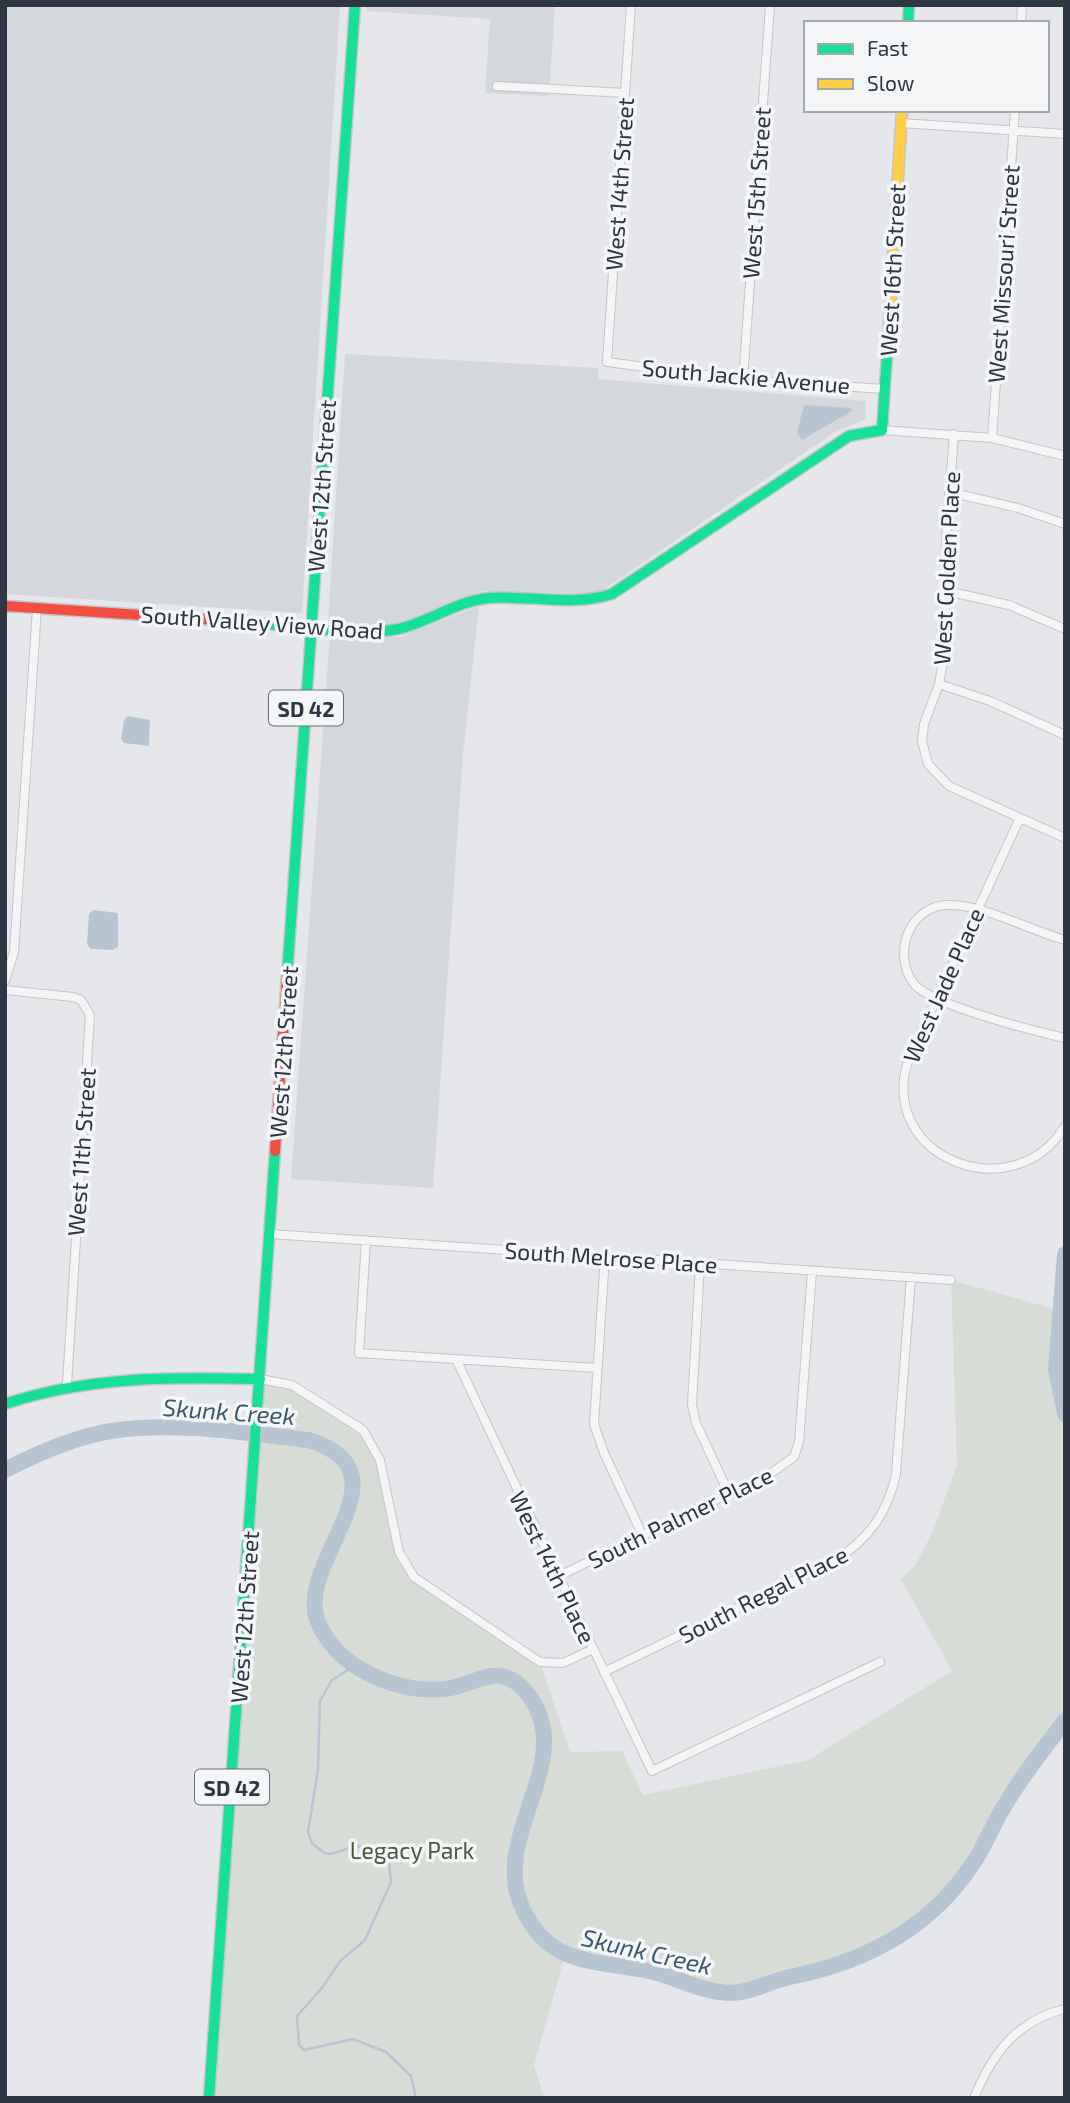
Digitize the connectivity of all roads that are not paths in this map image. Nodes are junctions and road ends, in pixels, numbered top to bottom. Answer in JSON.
{"nodes":[{"id":1,"x":355,"y":5,"type":"edge"},
{"id":2,"x":631,"y":5,"type":"edge"},
{"id":3,"x":770,"y":5,"type":"edge"},
{"id":4,"x":497,"y":86,"type":"dead end"},
{"id":5,"x":625,"y":93,"type":"junction"},
{"id":6,"x":902,"y":112,"type":"edge"},
{"id":7,"x":1014,"y":112,"type":"edge"},
{"id":8,"x":901,"y":122,"type":"junction"},
{"id":9,"x":1013,"y":131,"type":"junction"},
{"id":10,"x":1065,"y":134,"type":"edge"},
{"id":11,"x":607,"y":362,"type":"joint"},
{"id":12,"x":743,"y":380,"type":"junction"},
{"id":13,"x":885,"y":389,"type":"junction"},
{"id":14,"x":882,"y":430,"type":"junction"},
{"id":15,"x":954,"y":434,"type":"junction"},
{"id":16,"x":992,"y":438,"type":"junction"},
{"id":17,"x":1065,"y":456,"type":"edge"},
{"id":18,"x":949,"y":492,"type":"junction"},
{"id":19,"x":1065,"y":524,"type":"edge"},
{"id":20,"x":947,"y":591,"type":"junction"},
{"id":21,"x":5,"y":606,"type":"edge"},
{"id":22,"x":37,"y":608,"type":"junction"},
{"id":23,"x":311,"y":625,"type":"junction"},
{"id":24,"x":1065,"y":629,"type":"edge"},
{"id":25,"x":939,"y":684,"type":"junction"},
{"id":26,"x":1065,"y":735,"type":"edge"},
{"id":27,"x":1019,"y":820,"type":"junction"},
{"id":28,"x":1065,"y":838,"type":"edge"},
{"id":29,"x":977,"y":908,"type":"junction"},
{"id":30,"x":1065,"y":940,"type":"edge"},
{"id":31,"x":5,"y":981,"type":"edge"},
{"id":32,"x":5,"y":990,"type":"edge"},
{"id":33,"x":937,"y":997,"type":"junction"},
{"id":34,"x":1065,"y":1038,"type":"edge"},
{"id":35,"x":1065,"y":1126,"type":"edge"},
{"id":36,"x":270,"y":1234,"type":"junction"},
{"id":37,"x":366,"y":1240,"type":"junction"},
{"id":38,"x":605,"y":1256,"type":"junction"},
{"id":39,"x":700,"y":1264,"type":"junction"},
{"id":40,"x":812,"y":1271,"type":"junction"},
{"id":41,"x":911,"y":1277,"type":"junction"},
{"id":42,"x":951,"y":1280,"type":"dead end"},
{"id":43,"x":457,"y":1361,"type":"junction"},
{"id":44,"x":597,"y":1368,"type":"junction"},
{"id":45,"x":260,"y":1379,"type":"junction"},
{"id":46,"x":67,"y":1384,"type":"junction"},
{"id":47,"x":5,"y":1404,"type":"edge"},
{"id":48,"x":729,"y":1494,"type":"junction"},
{"id":49,"x":643,"y":1536,"type":"junction"},
{"id":50,"x":559,"y":1576,"type":"junction"},
{"id":51,"x":593,"y":1650,"type":"junction"},
{"id":52,"x":880,"y":1661,"type":"dead end"},
{"id":53,"x":604,"y":1672,"type":"junction"},
{"id":54,"x":1065,"y":2009,"type":"edge"},
{"id":55,"x":209,"y":2098,"type":"edge"},
{"id":56,"x":974,"y":2098,"type":"edge"}],
"edges":[{"from":1,"to":23,"type":"main road","name":"West 12th Street","number":"SD 42"},
{"from":2,"to":5,"type":"street","name":"West 14th Street"},
{"from":3,"to":12,"type":"street","name":"West 15th Street"},
{"from":4,"to":5,"type":"street"},
{"from":5,"to":11,"type":"street","name":"West 14th Street"},
{"from":6,"to":8,"type":"main road","name":"West 16th Street"},
{"from":7,"to":9,"type":"street","name":"West Missouri Street"},
{"from":8,"to":9,"type":"street"},
{"from":8,"to":13,"type":"main road","name":"West 16th Street"},
{"from":9,"to":10,"type":"street"},
{"from":9,"to":16,"type":"street","name":"West Missouri Street"},
{"from":11,"to":12,"type":"street","name":"South Jackie Avenue"},
{"from":12,"to":13,"type":"street","name":"South Jackie Avenue"},
{"from":13,"to":14,"type":"main road","name":"West 16th Street"},
{"from":14,"to":15,"type":"street"},
{"from":14,"to":23,"type":"main road","name":"South Valley View Road"},
{"from":15,"to":16,"type":"street"},
{"from":15,"to":18,"type":"street","name":"West Golden Place"},
{"from":16,"to":17,"type":"street"},
{"from":18,"to":19,"type":"street"},
{"from":18,"to":20,"type":"street","name":"West Golden Place"},
{"from":20,"to":24,"type":"street"},
{"from":20,"to":25,"type":"street","name":"West Golden Place"},
{"from":21,"to":22,"type":"main road","name":"South Valley View Road"},
{"from":22,"to":23,"type":"main road","name":"South Valley View Road"},
{"from":22,"to":31,"type":"street"},
{"from":23,"to":36,"type":"main road","name":"West 12th Street","number":"SD 42"},
{"from":25,"to":26,"type":"street"},
{"from":25,"to":27,"type":"street","name":"West Golden Place"},
{"from":27,"to":28,"type":"street"},
{"from":27,"to":29,"type":"street","name":"West Jade Place"},
{"from":29,"to":30,"type":"street"},
{"from":29,"to":33,"type":"street","name":"West Jade Place"},
{"from":29,"to":33,"type":"street"},
{"from":32,"to":46,"type":"street","name":"West 11th Street"},
{"from":33,"to":34,"type":"street"},
{"from":33,"to":35,"type":"street","name":"West Jade Place"},
{"from":36,"to":37,"type":"street","name":"South Melrose Place"},
{"from":36,"to":45,"type":"main road","name":"West 12th Street","number":"SD 42"},
{"from":37,"to":38,"type":"street","name":"South Melrose Place"},
{"from":37,"to":43,"type":"street"},
{"from":38,"to":39,"type":"street","name":"South Melrose Place"},
{"from":38,"to":44,"type":"street"},
{"from":39,"to":40,"type":"street","name":"South Melrose Place"},
{"from":39,"to":48,"type":"street"},
{"from":40,"to":41,"type":"street","name":"South Melrose Place"},
{"from":40,"to":48,"type":"street","name":"South Palmer Place"},
{"from":41,"to":42,"type":"street","name":"South Melrose Place"},
{"from":41,"to":53,"type":"street","name":"South Regal Place"},
{"from":43,"to":44,"type":"street"},
{"from":43,"to":50,"type":"street","name":"West 14th Place"},
{"from":44,"to":49,"type":"street"},
{"from":45,"to":46,"type":"main road"},
{"from":45,"to":51,"type":"street"},
{"from":45,"to":55,"type":"main road","name":"West 12th Street","number":"SD 42"},
{"from":46,"to":47,"type":"main road"},
{"from":48,"to":49,"type":"street","name":"South Palmer Place"},
{"from":49,"to":50,"type":"street","name":"South Palmer Place"},
{"from":50,"to":51,"type":"street","name":"West 14th Place"},
{"from":51,"to":53,"type":"street","name":"West 14th Place"},
{"from":52,"to":53,"type":"street","name":"West 14th Place"},
{"from":54,"to":56,"type":"street"}]}
